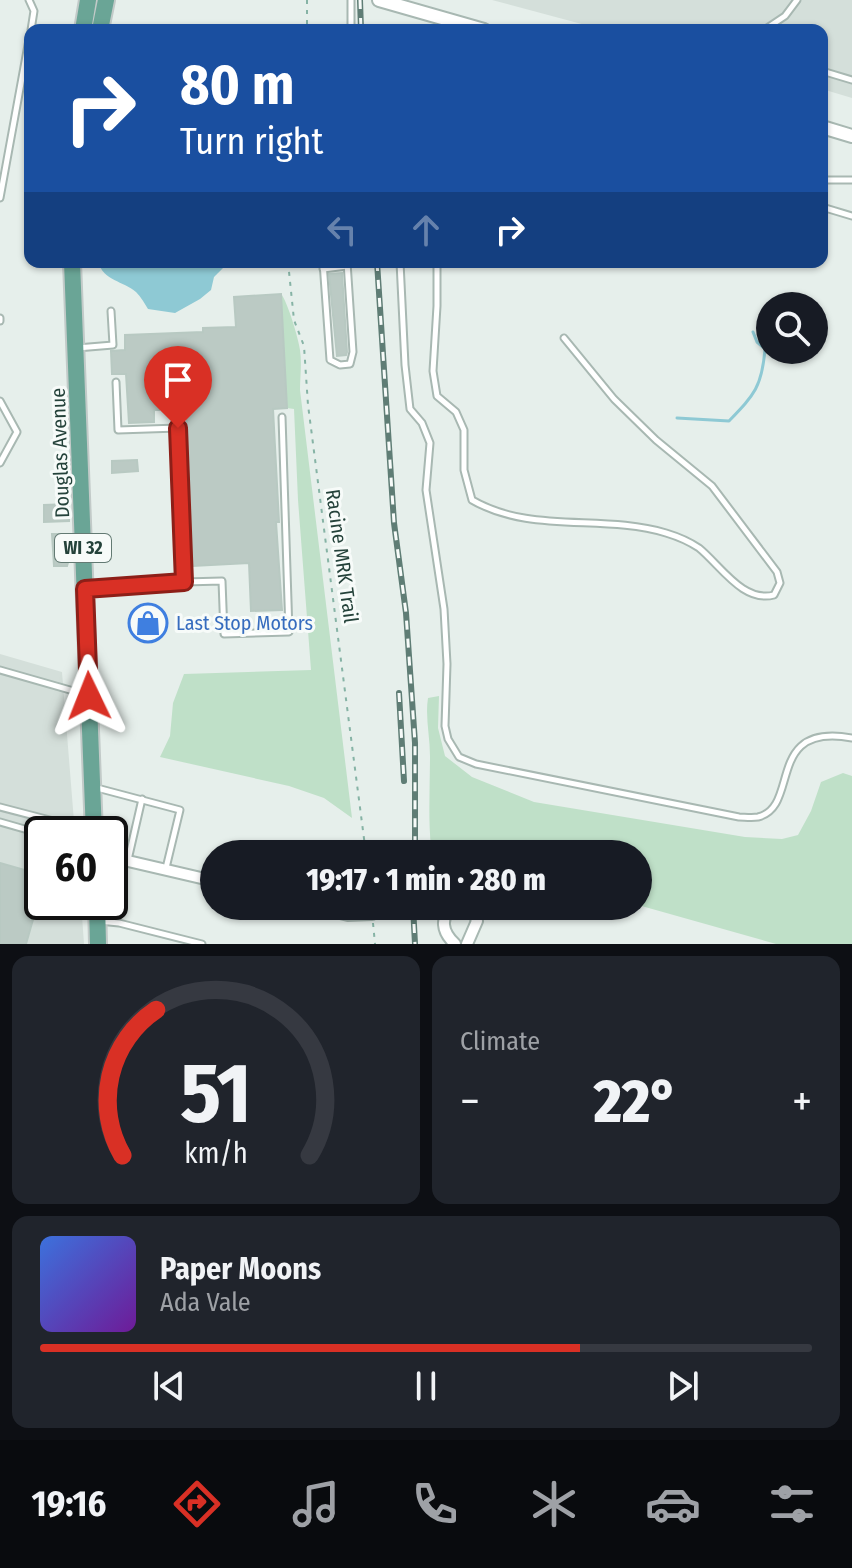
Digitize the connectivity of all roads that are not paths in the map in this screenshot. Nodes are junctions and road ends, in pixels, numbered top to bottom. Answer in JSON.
{"nodes":[{"id":1,"x":29,"y":0,"type":"edge"},
{"id":2,"x":88,"y":0,"type":"edge"},
{"id":3,"x":106,"y":0,"type":"edge"},
{"id":4,"x":351,"y":0,"type":"edge"},
{"id":5,"x":379,"y":0,"type":"edge"},
{"id":6,"x":796,"y":0,"type":"edge"},
{"id":7,"x":32,"y":24,"type":"edge"},
{"id":8,"x":84,"y":24,"type":"edge"},
{"id":9,"x":101,"y":24,"type":"edge"},
{"id":10,"x":351,"y":24,"type":"edge"},
{"id":11,"x":463,"y":24,"type":"edge"},
{"id":12,"x":773,"y":24,"type":"edge"},
{"id":13,"x":24,"y":65,"type":"edge"},
{"id":14,"x":828,"y":73,"type":"edge"},
{"id":15,"x":852,"y":80,"type":"edge"},
{"id":16,"x":828,"y":129,"type":"edge"},
{"id":17,"x":852,"y":136,"type":"edge"},
{"id":18,"x":828,"y":180,"type":"edge"},
{"id":19,"x":852,"y":180,"type":"edge"},
{"id":20,"x":0,"y":198,"type":"edge"},
{"id":21,"x":828,"y":209,"type":"edge"},
{"id":22,"x":852,"y":216,"type":"edge"},
{"id":23,"x":72,"y":268,"type":"edge"},
{"id":24,"x":323,"y":268,"type":"edge"},
{"id":25,"x":347,"y":268,"type":"edge"},
{"id":26,"x":400,"y":268,"type":"edge"},
{"id":27,"x":437,"y":268,"type":"edge"},
{"id":28,"x":111,"y":311,"type":"dead end"},
{"id":29,"x":564,"y":338,"type":"dead end"},
{"id":30,"x":76,"y":348,"type":"junction"},
{"id":31,"x":116,"y":382,"type":"dead end"},
{"id":32,"x":0,"y":401,"type":"edge"},
{"id":33,"x":282,"y":417,"type":"dead end"},
{"id":34,"x":0,"y":463,"type":"edge"},
{"id":35,"x":184,"y":582,"type":"junction"},
{"id":36,"x":85,"y":589,"type":"junction"},
{"id":37,"x":0,"y":670,"type":"edge"},
{"id":38,"x":89,"y":696,"type":"junction"},
{"id":39,"x":852,"y":738,"type":"edge"},
{"id":40,"x":92,"y":787,"type":"junction"},
{"id":41,"x":142,"y":799,"type":"junction"},
{"id":42,"x":0,"y":807,"type":"edge"},
{"id":43,"x":32,"y":816,"type":"edge"},
{"id":44,"x":93,"y":816,"type":"edge"},
{"id":45,"x":0,"y":822,"type":"edge"},
{"id":46,"x":24,"y":829,"type":"edge"},
{"id":47,"x":128,"y":861,"type":"joint"},
{"id":48,"x":165,"y":869,"type":"junction"},
{"id":49,"x":200,"y":878,"type":"edge"},
{"id":50,"x":444,"y":920,"type":"edge"},
{"id":51,"x":477,"y":920,"type":"edge"},
{"id":52,"x":98,"y":921,"type":"joint"},
{"id":53,"x":98,"y":944,"type":"edge"},
{"id":54,"x":202,"y":944,"type":"edge"},
{"id":55,"x":455,"y":944,"type":"edge"},
{"id":56,"x":467,"y":944,"type":"edge"}],
"edges":[{"from":1,"to":7,"type":"lane"},
{"from":2,"to":8,"type":"main road"},
{"from":3,"to":9,"type":"main road"},
{"from":4,"to":10,"type":"lane"},
{"from":5,"to":11,"type":"street"},
{"from":6,"to":12,"type":"lane"},
{"from":13,"to":20,"type":"lane"},
{"from":14,"to":15,"type":"lane"},
{"from":16,"to":17,"type":"street"},
{"from":18,"to":19,"type":"lane"},
{"from":21,"to":22,"type":"lane"},
{"from":23,"to":30,"type":"main road","name":"Douglas Avenue","number":"WI 32"},
{"from":24,"to":25,"type":"lane"},
{"from":26,"to":39,"type":"lane"},
{"from":27,"to":29,"type":"lane"},
{"from":28,"to":30,"type":"lane"},
{"from":30,"to":36,"type":"main road","name":"Douglas Avenue","number":"WI 32"},
{"from":31,"to":35,"type":"lane"},
{"from":32,"to":34,"type":"lane"},
{"from":33,"to":35,"type":"lane"},
{"from":35,"to":36,"type":"lane"},
{"from":36,"to":38,"type":"main road","name":"Douglas Avenue","number":"WI 32"},
{"from":37,"to":38,"type":"lane"},
{"from":38,"to":40,"type":"main road","name":"Douglas Avenue","number":"WI 32"},
{"from":40,"to":41,"type":"lane"},
{"from":40,"to":44,"type":"main road","name":"Douglas Avenue","number":"WI 32"},
{"from":41,"to":47,"type":"lane"},
{"from":41,"to":48,"type":"lane"},
{"from":42,"to":43,"type":"lane"},
{"from":45,"to":46,"type":"lane"},
{"from":47,"to":48,"type":"street"},
{"from":48,"to":49,"type":"street"},
{"from":50,"to":55,"type":"street"},
{"from":51,"to":56,"type":"street"},
{"from":52,"to":53,"type":"main road"},
{"from":52,"to":54,"type":"lane"}]}
